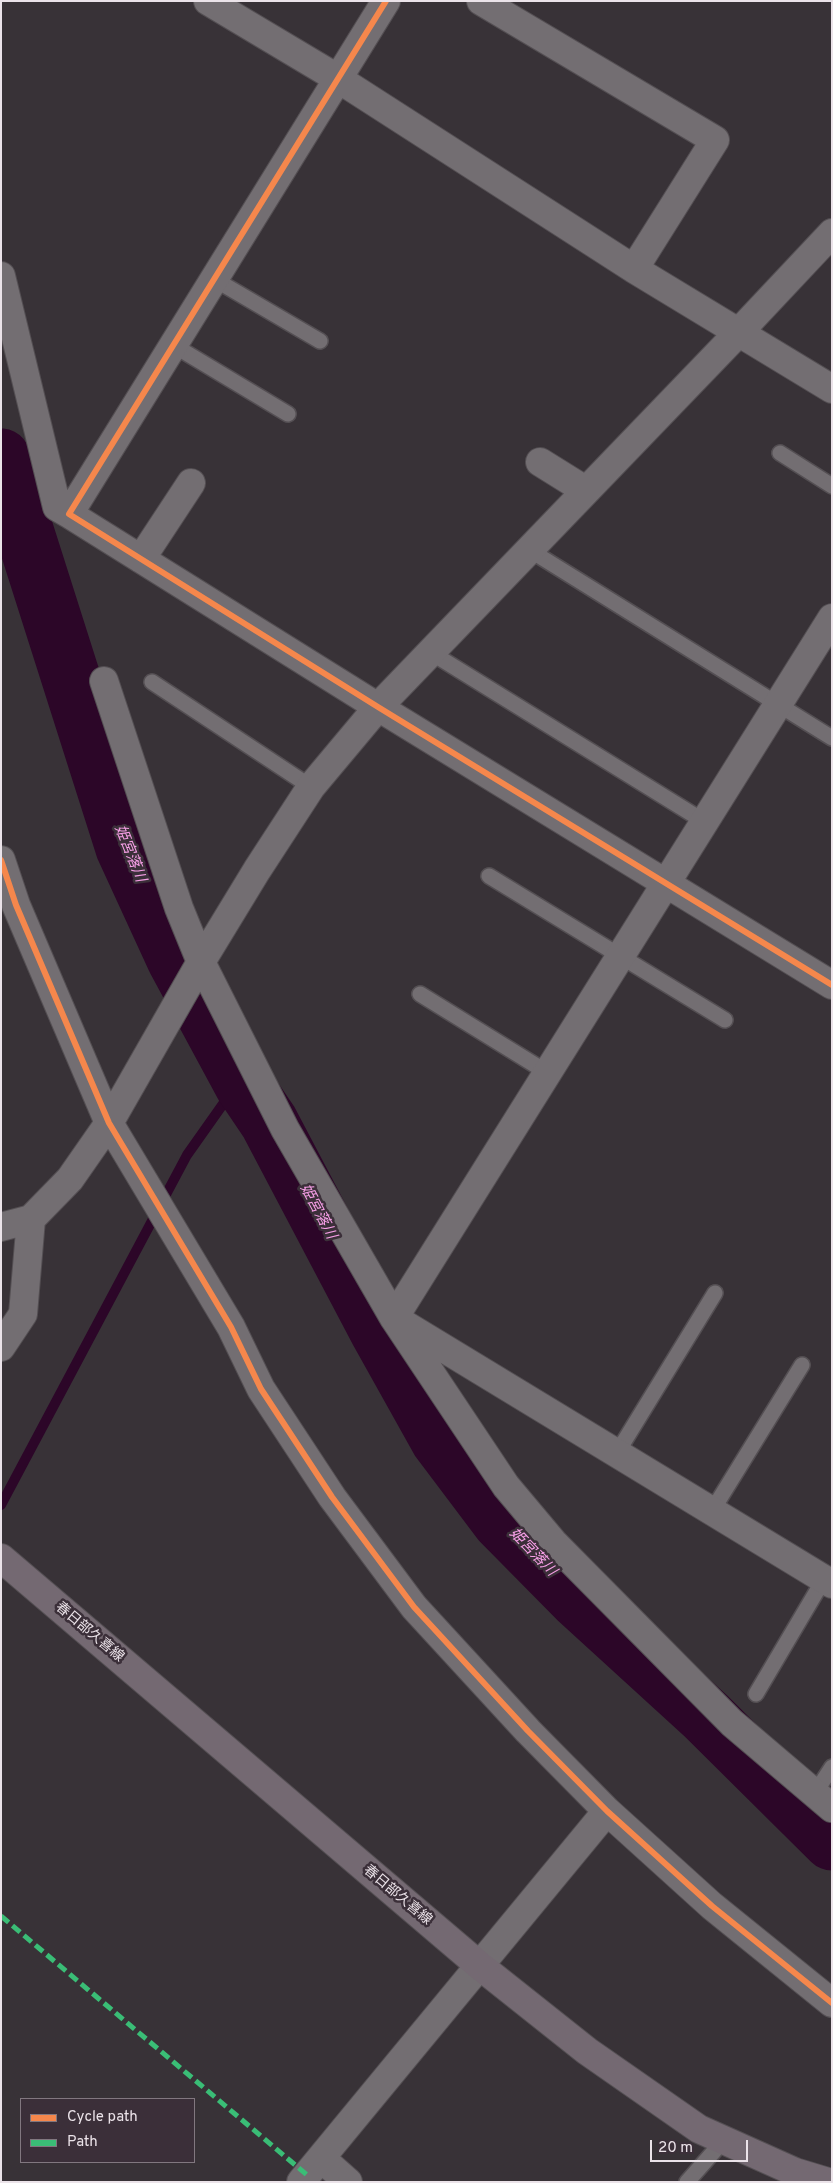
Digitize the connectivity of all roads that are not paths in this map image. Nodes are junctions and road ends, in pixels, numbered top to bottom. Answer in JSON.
{"nodes":[{"id":1,"x":208,"y":1,"type":"edge"},
{"id":2,"x":386,"y":1,"type":"edge"},
{"id":3,"x":481,"y":1,"type":"edge"},
{"id":4,"x":337,"y":78,"type":"junction"},
{"id":5,"x":832,"y":233,"type":"edge"},
{"id":6,"x":634,"y":270,"type":"junction"},
{"id":7,"x":1,"y":276,"type":"edge"},
{"id":8,"x":214,"y":278,"type":"junction"},
{"id":9,"x":740,"y":332,"type":"junction"},
{"id":10,"x":320,"y":341,"type":"dead end"},
{"id":11,"x":173,"y":345,"type":"junction"},
{"id":12,"x":832,"y":389,"type":"edge"},
{"id":13,"x":288,"y":414,"type":"dead end"},
{"id":14,"x":780,"y":453,"type":"dead end"},
{"id":15,"x":540,"y":462,"type":"dead end"},
{"id":16,"x":191,"y":483,"type":"dead end"},
{"id":17,"x":832,"y":486,"type":"edge"},
{"id":18,"x":586,"y":490,"type":"junction"},
{"id":19,"x":69,"y":514,"type":"junction"},
{"id":20,"x":528,"y":550,"type":"junction"},
{"id":21,"x":141,"y":559,"type":"junction"},
{"id":22,"x":832,"y":618,"type":"edge"},
{"id":23,"x":430,"y":652,"type":"junction"},
{"id":24,"x":104,"y":681,"type":"dead end"},
{"id":25,"x":152,"y":682,"type":"dead end"},
{"id":26,"x":778,"y":705,"type":"junction"},
{"id":27,"x":378,"y":707,"type":"junction"},
{"id":28,"x":832,"y":738,"type":"edge"},
{"id":29,"x":311,"y":787,"type":"junction"},
{"id":30,"x":705,"y":822,"type":"junction"},
{"id":31,"x":1,"y":860,"type":"edge"},
{"id":32,"x":489,"y":876,"type":"dead end"},
{"id":33,"x":667,"y":884,"type":"junction"},
{"id":34,"x":621,"y":957,"type":"junction"},
{"id":35,"x":201,"y":962,"type":"junction"},
{"id":36,"x":832,"y":985,"type":"edge"},
{"id":37,"x":420,"y":994,"type":"dead end"},
{"id":38,"x":725,"y":1020,"type":"dead end"},
{"id":39,"x":548,"y":1073,"type":"junction"},
{"id":40,"x":109,"y":1123,"type":"junction"},
{"id":41,"x":30,"y":1219,"type":"junction"},
{"id":42,"x":1,"y":1227,"type":"edge"},
{"id":43,"x":715,"y":1293,"type":"dead end"},
{"id":44,"x":394,"y":1318,"type":"junction"},
{"id":45,"x":1,"y":1347,"type":"edge"},
{"id":46,"x":802,"y":1365,"type":"dead end"},
{"id":47,"x":617,"y":1453,"type":"junction"},
{"id":48,"x":712,"y":1511,"type":"junction"},
{"id":49,"x":1,"y":1558,"type":"edge"},
{"id":50,"x":829,"y":1577,"type":"edge"},
{"id":51,"x":756,"y":1694,"type":"dead end"},
{"id":52,"x":832,"y":1767,"type":"edge"},
{"id":53,"x":824,"y":1800,"type":"edge"},
{"id":54,"x":608,"y":1811,"type":"junction"},
{"id":55,"x":480,"y":1966,"type":"junction"},
{"id":56,"x":832,"y":2003,"type":"edge"},
{"id":57,"x":724,"y":2140,"type":"junction"},
{"id":58,"x":321,"y":2158,"type":"junction"},
{"id":59,"x":301,"y":2182,"type":"edge"},
{"id":60,"x":348,"y":2182,"type":"edge"},
{"id":61,"x":687,"y":2182,"type":"edge"},
{"id":62,"x":828,"y":2182,"type":"edge"}],
"edges":[{"from":1,"to":4,"type":"street"},
{"from":2,"to":4,"type":"street"},
{"from":3,"to":6,"type":"street"},
{"from":4,"to":6,"type":"street"},
{"from":4,"to":8,"type":"street"},
{"from":5,"to":9,"type":"street"},
{"from":6,"to":9,"type":"street"},
{"from":7,"to":19,"type":"street"},
{"from":8,"to":10,"type":"lane"},
{"from":8,"to":11,"type":"street"},
{"from":9,"to":12,"type":"street"},
{"from":9,"to":18,"type":"street"},
{"from":11,"to":13,"type":"lane"},
{"from":11,"to":19,"type":"street"},
{"from":14,"to":17,"type":"lane"},
{"from":15,"to":18,"type":"street"},
{"from":16,"to":21,"type":"street"},
{"from":18,"to":20,"type":"street"},
{"from":19,"to":21,"type":"street"},
{"from":20,"to":23,"type":"street"},
{"from":20,"to":26,"type":"lane"},
{"from":21,"to":27,"type":"street"},
{"from":22,"to":26,"type":"street"},
{"from":23,"to":27,"type":"street"},
{"from":23,"to":30,"type":"lane"},
{"from":24,"to":35,"type":"street"},
{"from":25,"to":29,"type":"lane"},
{"from":26,"to":28,"type":"lane"},
{"from":26,"to":30,"type":"street"},
{"from":27,"to":29,"type":"street"},
{"from":27,"to":33,"type":"street"},
{"from":29,"to":35,"type":"street"},
{"from":30,"to":33,"type":"street"},
{"from":31,"to":40,"type":"street"},
{"from":32,"to":34,"type":"lane"},
{"from":33,"to":34,"type":"street"},
{"from":33,"to":36,"type":"street"},
{"from":34,"to":38,"type":"lane"},
{"from":34,"to":39,"type":"street"},
{"from":35,"to":40,"type":"street"},
{"from":35,"to":44,"type":"street"},
{"from":37,"to":39,"type":"lane"},
{"from":39,"to":44,"type":"street"},
{"from":40,"to":41,"type":"street"},
{"from":40,"to":54,"type":"street"},
{"from":41,"to":42,"type":"street"},
{"from":41,"to":45,"type":"street"},
{"from":43,"to":47,"type":"lane"},
{"from":44,"to":47,"type":"street"},
{"from":44,"to":53,"type":"street"},
{"from":46,"to":48,"type":"lane"},
{"from":47,"to":48,"type":"street"},
{"from":48,"to":50,"type":"street"},
{"from":49,"to":55,"type":"main road","name":"春日部久喜線"},
{"from":50,"to":51,"type":"lane"},
{"from":52,"to":53,"type":"lane"},
{"from":54,"to":55,"type":"street"},
{"from":54,"to":56,"type":"street"},
{"from":55,"to":57,"type":"main road","name":"春日部久喜線"},
{"from":55,"to":58,"type":"street"},
{"from":57,"to":61,"type":"lane"},
{"from":57,"to":62,"type":"main road","name":"春日部久喜線"},
{"from":58,"to":59,"type":"street"},
{"from":58,"to":60,"type":"street"}]}
